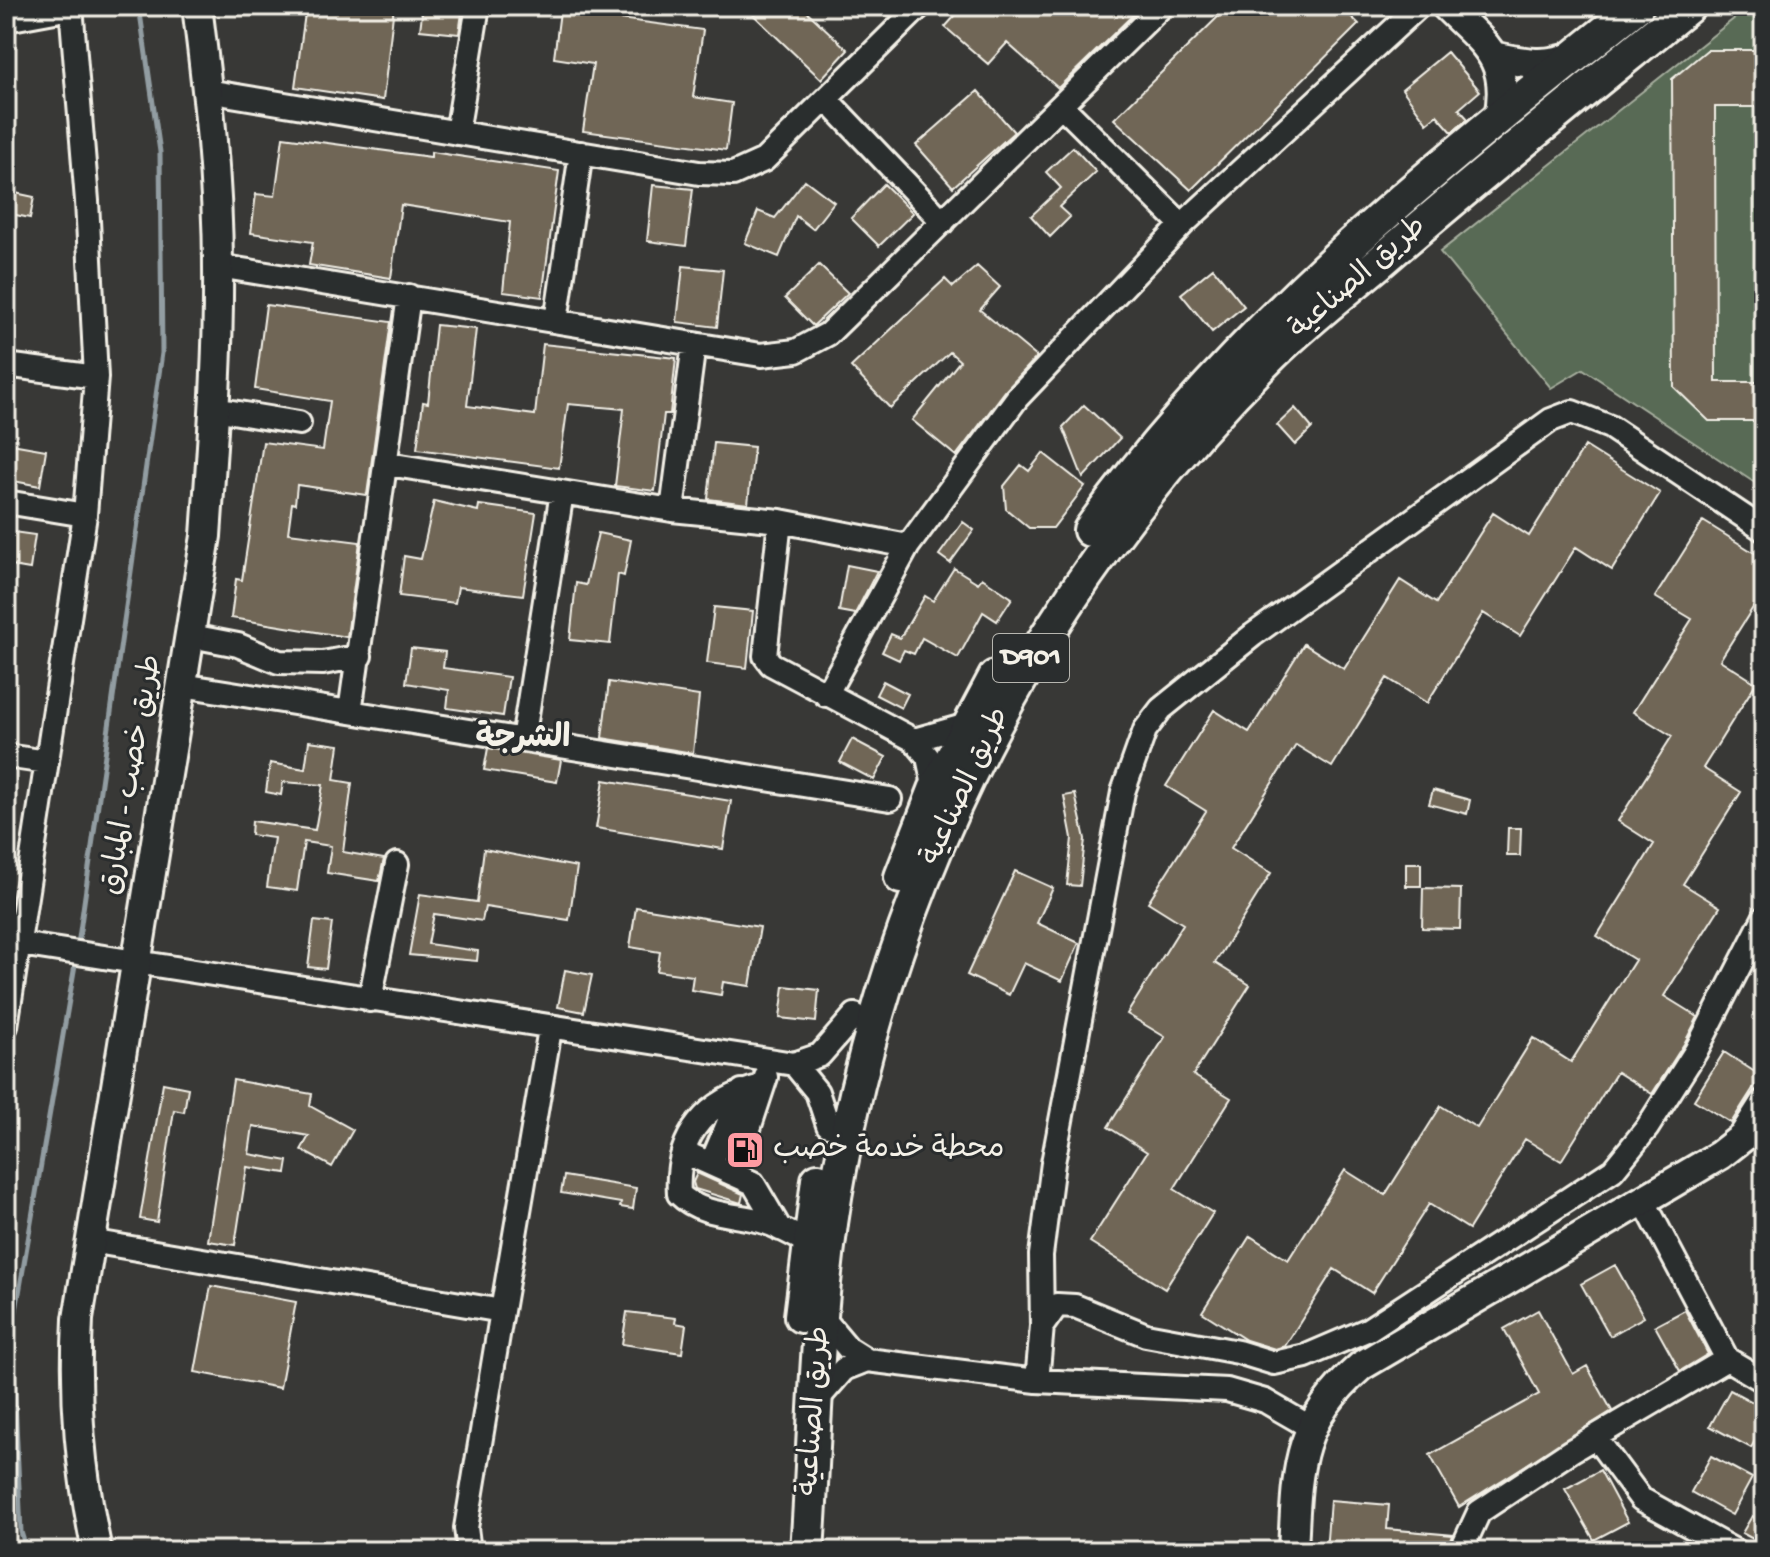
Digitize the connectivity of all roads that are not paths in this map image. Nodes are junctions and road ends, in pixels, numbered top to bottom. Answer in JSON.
{"nodes":[{"id":1,"x":197,"y":6,"type":"edge"},
{"id":2,"x":478,"y":6,"type":"edge"},
{"id":3,"x":920,"y":6,"type":"edge"},
{"id":4,"x":1162,"y":6,"type":"edge"},
{"id":5,"x":1419,"y":6,"type":"edge"},
{"id":6,"x":1446,"y":6,"type":"edge"},
{"id":7,"x":1637,"y":6,"type":"edge"},
{"id":8,"x":1689,"y":6,"type":"edge"},
{"id":9,"x":71,"y":7,"type":"edge"},
{"id":10,"x":6,"y":20,"type":"edge"},
{"id":11,"x":1575,"y":56,"type":"junction"},
{"id":12,"x":1497,"y":57,"type":"junction"},
{"id":13,"x":207,"y":91,"type":"junction"},
{"id":14,"x":826,"y":99,"type":"junction"},
{"id":15,"x":1062,"y":106,"type":"junction"},
{"id":16,"x":1499,"y":117,"type":"junction"},
{"id":17,"x":457,"y":133,"type":"junction"},
{"id":18,"x":581,"y":153,"type":"junction"},
{"id":19,"x":943,"y":222,"type":"junction"},
{"id":20,"x":1182,"y":225,"type":"junction"},
{"id":21,"x":218,"y":266,"type":"junction"},
{"id":22,"x":409,"y":296,"type":"junction"},
{"id":23,"x":556,"y":321,"type":"junction"},
{"id":24,"x":694,"y":344,"type":"junction"},
{"id":25,"x":6,"y":365,"type":"edge"},
{"id":26,"x":96,"y":377,"type":"junction"},
{"id":27,"x":214,"y":409,"type":"junction"},
{"id":28,"x":299,"y":423,"type":"dead end"},
{"id":29,"x":388,"y":464,"type":"junction"},
{"id":30,"x":562,"y":492,"type":"junction"},
{"id":31,"x":6,"y":502,"type":"edge"},
{"id":32,"x":672,"y":510,"type":"junction"},
{"id":33,"x":85,"y":515,"type":"junction"},
{"id":34,"x":780,"y":521,"type":"junction"},
{"id":35,"x":1764,"y":530,"type":"edge"},
{"id":36,"x":908,"y":546,"type":"junction"},
{"id":37,"x":191,"y":636,"type":"junction"},
{"id":38,"x":360,"y":656,"type":"junction"},
{"id":39,"x":182,"y":685,"type":"junction"},
{"id":40,"x":826,"y":695,"type":"junction"},
{"id":41,"x":350,"y":712,"type":"junction"},
{"id":42,"x":967,"y":725,"type":"junction"},
{"id":43,"x":523,"y":740,"type":"junction"},
{"id":44,"x":914,"y":740,"type":"junction"},
{"id":45,"x":6,"y":756,"type":"edge"},
{"id":46,"x":47,"y":762,"type":"junction"},
{"id":47,"x":935,"y":790,"type":"junction"},
{"id":48,"x":890,"y":799,"type":"dead end"},
{"id":49,"x":397,"y":864,"type":"dead end"},
{"id":50,"x":1764,"y":918,"type":"edge"},
{"id":51,"x":22,"y":944,"type":"edge"},
{"id":52,"x":126,"y":959,"type":"junction"},
{"id":53,"x":370,"y":1000,"type":"junction"},
{"id":54,"x":855,"y":1015,"type":"junction"},
{"id":55,"x":6,"y":1026,"type":"edge"},
{"id":56,"x":550,"y":1029,"type":"junction"},
{"id":57,"x":783,"y":1062,"type":"junction"},
{"id":58,"x":752,"y":1089,"type":"junction"},
{"id":59,"x":1764,"y":1104,"type":"edge"},
{"id":60,"x":828,"y":1125,"type":"junction"},
{"id":61,"x":684,"y":1152,"type":"junction"},
{"id":62,"x":711,"y":1164,"type":"junction"},
{"id":63,"x":734,"y":1174,"type":"junction"},
{"id":64,"x":1644,"y":1202,"type":"junction"},
{"id":65,"x":794,"y":1236,"type":"junction"},
{"id":66,"x":90,"y":1241,"type":"junction"},
{"id":67,"x":502,"y":1311,"type":"junction"},
{"id":68,"x":822,"y":1317,"type":"junction"},
{"id":69,"x":1042,"y":1326,"type":"junction"},
{"id":70,"x":1727,"y":1359,"type":"junction"},
{"id":71,"x":867,"y":1360,"type":"junction"},
{"id":72,"x":1037,"y":1381,"type":"junction"},
{"id":73,"x":1764,"y":1381,"type":"edge"},
{"id":74,"x":817,"y":1400,"type":"junction"},
{"id":75,"x":1310,"y":1427,"type":"junction"},
{"id":76,"x":1595,"y":1437,"type":"junction"},
{"id":77,"x":97,"y":1551,"type":"edge"},
{"id":78,"x":469,"y":1551,"type":"edge"},
{"id":79,"x":786,"y":1551,"type":"edge"},
{"id":80,"x":807,"y":1551,"type":"edge"},
{"id":81,"x":1293,"y":1551,"type":"edge"},
{"id":82,"x":1461,"y":1551,"type":"edge"},
{"id":83,"x":1735,"y":1551,"type":"edge"}],
"edges":[{"from":1,"to":13,"type":"main road","name":"طريق خصب - المبارق"},
{"from":2,"to":17,"type":"street"},
{"from":3,"to":14,"type":"street"},
{"from":4,"to":15,"type":"street"},
{"from":5,"to":20,"type":"street"},
{"from":6,"to":12,"type":"main road"},
{"from":7,"to":11,"type":"highway","name":"طريق الصناعية","number":"D901"},
{"from":8,"to":68,"type":"highway","name":"طريق الصناعية","number":"D901"},
{"from":9,"to":10,"type":"street"},
{"from":9,"to":26,"type":"street"},
{"from":11,"to":12,"type":"main road"},
{"from":11,"to":16,"type":"highway","name":"طريق الصناعية","number":"D901"},
{"from":12,"to":16,"type":"main road"},
{"from":13,"to":17,"type":"street"},
{"from":13,"to":21,"type":"main road","name":"طريق خصب - المبارق"},
{"from":14,"to":18,"type":"street"},
{"from":14,"to":19,"type":"street"},
{"from":15,"to":19,"type":"street"},
{"from":15,"to":20,"type":"street"},
{"from":16,"to":42,"type":"highway","name":"طريق الصناعية","number":"D901"},
{"from":17,"to":18,"type":"street"},
{"from":18,"to":23,"type":"street"},
{"from":19,"to":24,"type":"street"},
{"from":20,"to":36,"type":"street"},
{"from":21,"to":22,"type":"street"},
{"from":21,"to":27,"type":"main road","name":"طريق خصب - المبارق"},
{"from":22,"to":23,"type":"street"},
{"from":22,"to":29,"type":"street"},
{"from":23,"to":24,"type":"street"},
{"from":24,"to":32,"type":"street"},
{"from":25,"to":26,"type":"street"},
{"from":26,"to":33,"type":"street"},
{"from":27,"to":28,"type":"street"},
{"from":27,"to":37,"type":"main road","name":"طريق خصب - المبارق"},
{"from":29,"to":30,"type":"street"},
{"from":29,"to":38,"type":"street"},
{"from":30,"to":32,"type":"street"},
{"from":30,"to":43,"type":"street"},
{"from":31,"to":33,"type":"street"},
{"from":32,"to":34,"type":"street"},
{"from":33,"to":46,"type":"street"},
{"from":34,"to":36,"type":"street"},
{"from":34,"to":40,"type":"street"},
{"from":35,"to":69,"type":"street"},
{"from":36,"to":40,"type":"street"},
{"from":37,"to":38,"type":"street"},
{"from":37,"to":39,"type":"main road","name":"طريق خصب - المبارق"},
{"from":38,"to":41,"type":"street"},
{"from":39,"to":41,"type":"street"},
{"from":39,"to":52,"type":"main road","name":"طريق خصب - المبارق"},
{"from":40,"to":44,"type":"street"},
{"from":41,"to":43,"type":"street"},
{"from":42,"to":44,"type":"street"},
{"from":42,"to":47,"type":"highway","name":"طريق الصناعية","number":"D901"},
{"from":43,"to":48,"type":"street"},
{"from":44,"to":47,"type":"street"},
{"from":45,"to":46,"type":"street"},
{"from":46,"to":51,"type":"street"},
{"from":47,"to":54,"type":"highway","name":"طريق الصناعية","number":"D901"},
{"from":49,"to":53,"type":"street"},
{"from":50,"to":69,"type":"street"},
{"from":51,"to":52,"type":"street"},
{"from":51,"to":55,"type":"street"},
{"from":52,"to":53,"type":"street"},
{"from":52,"to":66,"type":"main road","name":"طريق خصب - المبارق"},
{"from":53,"to":56,"type":"street"},
{"from":54,"to":57,"type":"street"},
{"from":54,"to":60,"type":"highway","name":"طريق الصناعية","number":"D901"},
{"from":56,"to":57,"type":"street"},
{"from":56,"to":67,"type":"street"},
{"from":57,"to":58,"type":"street"},
{"from":57,"to":60,"type":"street"},
{"from":58,"to":61,"type":"street"},
{"from":58,"to":62,"type":"street"},
{"from":58,"to":63,"type":"street"},
{"from":59,"to":64,"type":"main road"},
{"from":60,"to":65,"type":"highway","name":"طريق الصناعية","number":"D901"},
{"from":61,"to":62,"type":"street"},
{"from":61,"to":65,"type":"street"},
{"from":62,"to":63,"type":"street"},
{"from":63,"to":65,"type":"street"},
{"from":64,"to":70,"type":"street"},
{"from":64,"to":75,"type":"main road"},
{"from":65,"to":79,"type":"highway","name":"طريق الصناعية","number":"D901"},
{"from":66,"to":67,"type":"street"},
{"from":66,"to":77,"type":"main road","name":"طريق خصب - المبارق"},
{"from":67,"to":78,"type":"street"},
{"from":68,"to":71,"type":"street"},
{"from":68,"to":74,"type":"highway","name":"طريق الصناعية","number":"D901"},
{"from":69,"to":72,"type":"street"},
{"from":70,"to":73,"type":"street"},
{"from":70,"to":76,"type":"street"},
{"from":71,"to":72,"type":"street"},
{"from":71,"to":74,"type":"street"},
{"from":72,"to":75,"type":"street"},
{"from":74,"to":80,"type":"highway","name":"طريق الصناعية","number":"D901"},
{"from":75,"to":81,"type":"main road"},
{"from":76,"to":82,"type":"street"},
{"from":76,"to":83,"type":"street"}]}
